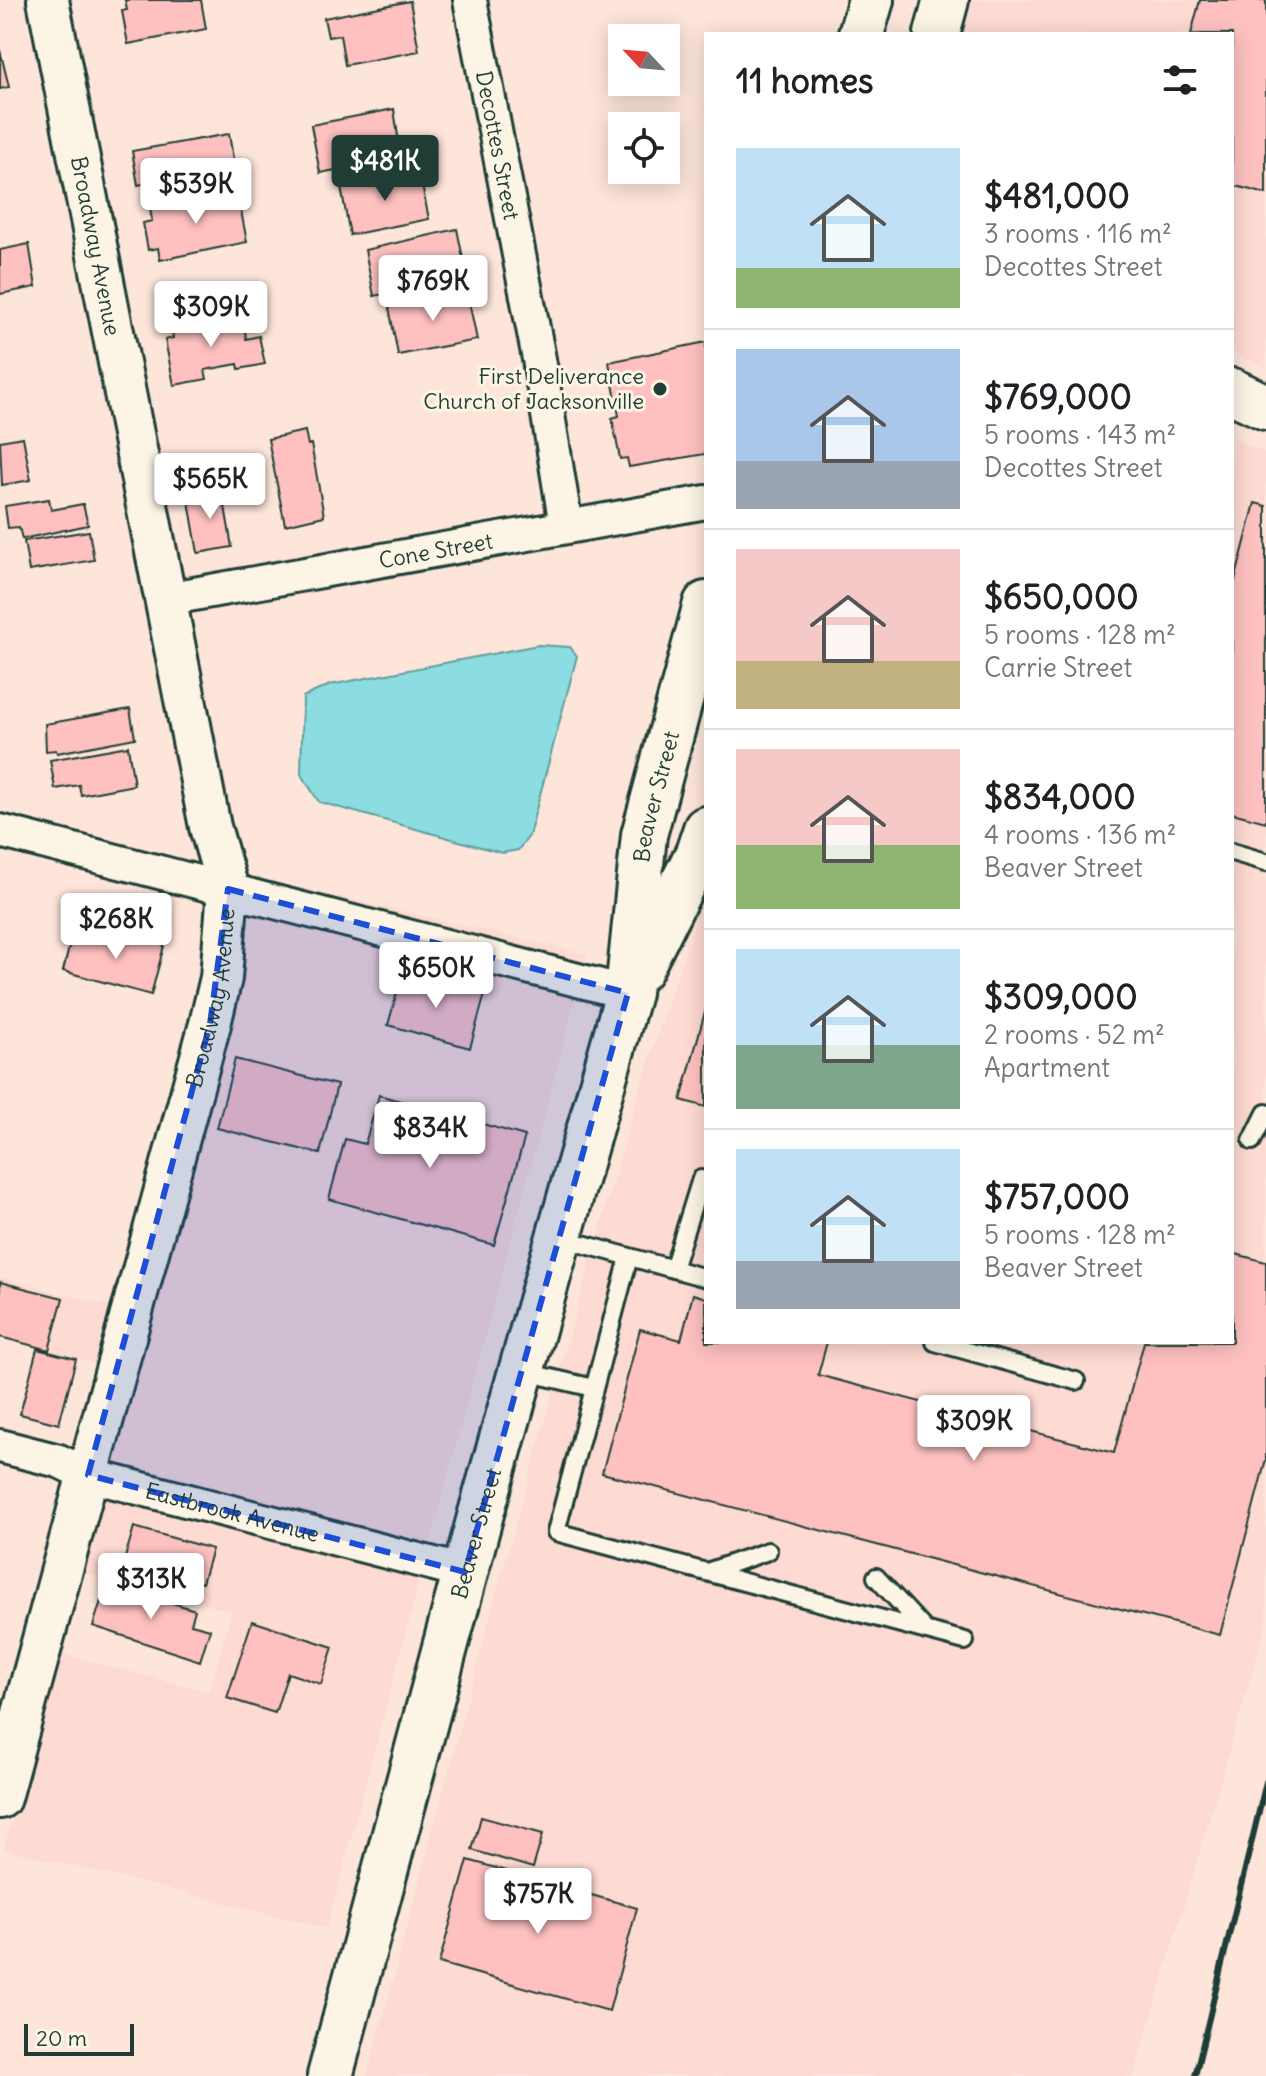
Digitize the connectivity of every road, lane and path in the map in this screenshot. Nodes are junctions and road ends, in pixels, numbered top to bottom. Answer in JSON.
{"nodes":[{"id":1,"x":48,"y":0,"type":"edge"},
{"id":2,"x":470,"y":0,"type":"edge"},
{"id":3,"x":871,"y":0,"type":"edge"},
{"id":4,"x":946,"y":0,"type":"edge"},
{"id":5,"x":862,"y":32,"type":"edge"},
{"id":6,"x":938,"y":32,"type":"edge"},
{"id":7,"x":1234,"y":392,"type":"edge"},
{"id":8,"x":1266,"y":407,"type":"edge"},
{"id":9,"x":704,"y":502,"type":"edge"},
{"id":10,"x":566,"y":526,"type":"junction"},
{"id":11,"x":166,"y":599,"type":"junction"},
{"id":12,"x":704,"y":620,"type":"edge"},
{"id":13,"x":693,"y":705,"type":"edge"},
{"id":14,"x":0,"y":831,"type":"edge"},
{"id":15,"x":704,"y":835,"type":"edge"},
{"id":16,"x":1234,"y":853,"type":"edge"},
{"id":17,"x":1266,"y":862,"type":"edge"},
{"id":18,"x":228,"y":889,"type":"junction"},
{"id":19,"x":628,"y":993,"type":"junction"},
{"id":20,"x":1266,"y":1113,"type":"edge"},
{"id":21,"x":1252,"y":1141,"type":"dead end"},
{"id":22,"x":704,"y":1180,"type":"edge"},
{"id":23,"x":559,"y":1238,"type":"junction"},
{"id":24,"x":629,"y":1257,"type":"junction"},
{"id":25,"x":673,"y":1269,"type":"junction"},
{"id":26,"x":704,"y":1277,"type":"edge"},
{"id":27,"x":942,"y":1344,"type":"edge"},
{"id":28,"x":523,"y":1371,"type":"junction"},
{"id":29,"x":1076,"y":1381,"type":"dead end"},
{"id":30,"x":594,"y":1388,"type":"junction"},
{"id":31,"x":0,"y":1446,"type":"edge"},
{"id":32,"x":88,"y":1475,"type":"junction"},
{"id":33,"x":768,"y":1551,"type":"dead end"},
{"id":34,"x":465,"y":1572,"type":"junction"},
{"id":35,"x":707,"y":1572,"type":"junction"},
{"id":36,"x":876,"y":1577,"type":"dead end"},
{"id":37,"x":926,"y":1631,"type":"junction"},
{"id":38,"x":965,"y":1641,"type":"dead end"},
{"id":39,"x":0,"y":1798,"type":"edge"},
{"id":40,"x":330,"y":2076,"type":"edge"}],
"edges":[{"from":1,"to":11,"type":"street","name":"Broadway Avenue"},
{"from":2,"to":10,"type":"street","name":"Decottes Street"},
{"from":3,"to":5,"type":"main road"},
{"from":4,"to":6,"type":"main road"},
{"from":7,"to":8,"type":"main road"},
{"from":9,"to":10,"type":"street","name":"Cone Street"},
{"from":10,"to":11,"type":"street","name":"Cone Street"},
{"from":11,"to":18,"type":"street","name":"Broadway Avenue"},
{"from":12,"to":13,"type":"main road","name":"Beaver Street"},
{"from":13,"to":19,"type":"main road","name":"Beaver Street"},
{"from":14,"to":18,"type":"street"},
{"from":15,"to":19,"type":"main road","name":"Beaver Street"},
{"from":16,"to":17,"type":"lane"},
{"from":18,"to":19,"type":"street"},
{"from":18,"to":32,"type":"street","name":"Broadway Avenue"},
{"from":19,"to":23,"type":"main road","name":"Beaver Street"},
{"from":20,"to":21,"type":"lane"},
{"from":22,"to":25,"type":"lane"},
{"from":23,"to":24,"type":"lane"},
{"from":23,"to":28,"type":"main road","name":"Beaver Street"},
{"from":24,"to":25,"type":"lane"},
{"from":24,"to":30,"type":"lane"},
{"from":25,"to":26,"type":"lane"},
{"from":27,"to":29,"type":"lane"},
{"from":28,"to":30,"type":"lane"},
{"from":28,"to":34,"type":"main road","name":"Beaver Street"},
{"from":30,"to":35,"type":"lane"},
{"from":31,"to":32,"type":"street","name":"Eastbrook Avenue"},
{"from":32,"to":34,"type":"street","name":"Eastbrook Avenue"},
{"from":32,"to":39,"type":"street","name":"Broadway Avenue"},
{"from":33,"to":35,"type":"lane"},
{"from":34,"to":40,"type":"main road","name":"Beaver Street"},
{"from":35,"to":37,"type":"lane"},
{"from":36,"to":37,"type":"lane"},
{"from":37,"to":38,"type":"lane"}]}
